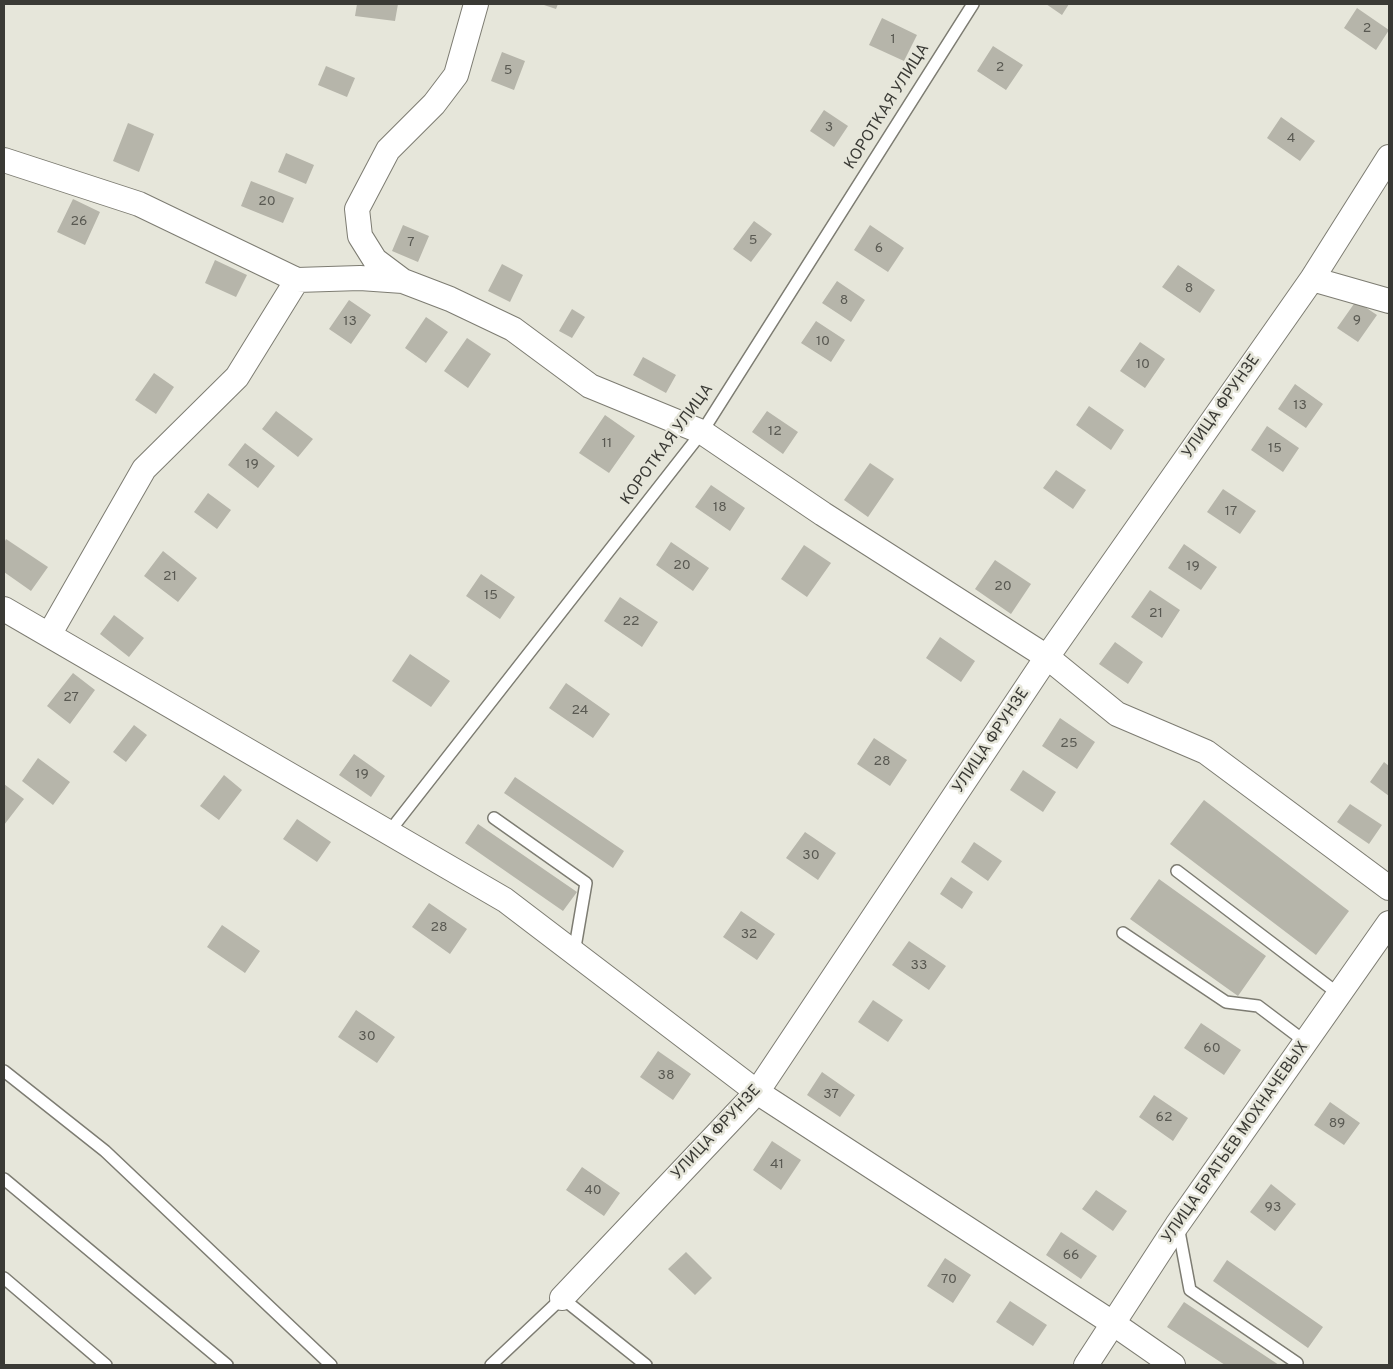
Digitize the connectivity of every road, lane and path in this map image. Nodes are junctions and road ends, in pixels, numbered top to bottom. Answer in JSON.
{"nodes":[{"id":1,"x":476,"y":4,"type":"edge"},
{"id":2,"x":973,"y":4,"type":"edge"},
{"id":3,"x":1389,"y":157,"type":"edge"},
{"id":4,"x":4,"y":160,"type":"edge"},
{"id":5,"x":1312,"y":279,"type":"junction"},
{"id":6,"x":297,"y":280,"type":"junction"},
{"id":7,"x":403,"y":280,"type":"junction"},
{"id":8,"x":1389,"y":301,"type":"edge"},
{"id":9,"x":702,"y":432,"type":"junction"},
{"id":10,"x":4,"y":609,"type":"edge"},
{"id":11,"x":49,"y":635,"type":"junction"},
{"id":12,"x":1047,"y":657,"type":"junction"},
{"id":13,"x":494,"y":818,"type":"dead end"},
{"id":14,"x":389,"y":832,"type":"junction"},
{"id":15,"x":1177,"y":872,"type":"dead end"},
{"id":16,"x":1389,"y":888,"type":"edge"},
{"id":17,"x":1389,"y":923,"type":"edge"},
{"id":18,"x":1123,"y":933,"type":"dead end"},
{"id":19,"x":574,"y":953,"type":"junction"},
{"id":20,"x":1340,"y":995,"type":"junction"},
{"id":21,"x":1307,"y":1043,"type":"junction"},
{"id":22,"x":4,"y":1071,"type":"edge"},
{"id":23,"x":757,"y":1092,"type":"junction"},
{"id":24,"x":4,"y":1179,"type":"edge"},
{"id":25,"x":1177,"y":1225,"type":"junction"},
{"id":26,"x":4,"y":1278,"type":"edge"},
{"id":27,"x":562,"y":1298,"type":"junction"},
{"id":28,"x":1114,"y":1324,"type":"junction"},
{"id":29,"x":1297,"y":1363,"type":"dead end"},
{"id":30,"x":106,"y":1365,"type":"edge"},
{"id":31,"x":227,"y":1365,"type":"edge"},
{"id":32,"x":331,"y":1365,"type":"edge"},
{"id":33,"x":491,"y":1365,"type":"edge"},
{"id":34,"x":646,"y":1365,"type":"edge"},
{"id":35,"x":1086,"y":1365,"type":"edge"},
{"id":36,"x":1173,"y":1365,"type":"edge"}],
"edges":[{"from":1,"to":7,"type":"street"},
{"from":2,"to":9,"type":"lane","name":"КОРОТКАЯ УЛИЦА"},
{"from":3,"to":5,"type":"street","name":"УЛИЦА ФРУНЗЕ"},
{"from":4,"to":6,"type":"street"},
{"from":5,"to":8,"type":"street"},
{"from":5,"to":12,"type":"street","name":"УЛИЦА ФРУНЗЕ"},
{"from":6,"to":7,"type":"street"},
{"from":6,"to":11,"type":"street"},
{"from":7,"to":9,"type":"street"},
{"from":9,"to":12,"type":"street"},
{"from":9,"to":14,"type":"lane","name":"КОРОТКАЯ УЛИЦА"},
{"from":10,"to":11,"type":"street"},
{"from":11,"to":14,"type":"street"},
{"from":12,"to":16,"type":"street"},
{"from":12,"to":23,"type":"street","name":"УЛИЦА ФРУНЗЕ"},
{"from":13,"to":19,"type":"lane"},
{"from":14,"to":19,"type":"street"},
{"from":15,"to":20,"type":"lane"},
{"from":17,"to":20,"type":"street","name":"УЛИЦА БРАТЬЕВ МОХНАЧЕВЫХ"},
{"from":18,"to":21,"type":"lane"},
{"from":19,"to":23,"type":"street"},
{"from":20,"to":21,"type":"street","name":"УЛИЦА БРАТЬЕВ МОХНАЧЕВЫХ"},
{"from":21,"to":25,"type":"street","name":"УЛИЦА БРАТЬЕВ МОХНАЧЕВЫХ"},
{"from":22,"to":32,"type":"lane"},
{"from":23,"to":27,"type":"street","name":"УЛИЦА ФРУНЗЕ"},
{"from":23,"to":28,"type":"street"},
{"from":24,"to":31,"type":"lane"},
{"from":25,"to":28,"type":"street","name":"УЛИЦА БРАТЬЕВ МОХНАЧЕВЫХ"},
{"from":25,"to":29,"type":"lane"},
{"from":26,"to":30,"type":"lane"},
{"from":27,"to":33,"type":"lane"},
{"from":27,"to":34,"type":"lane"},
{"from":28,"to":35,"type":"street","name":"УЛИЦА БРАТЬЕВ МОХНАЧЕВЫХ"},
{"from":28,"to":36,"type":"street"}]}
